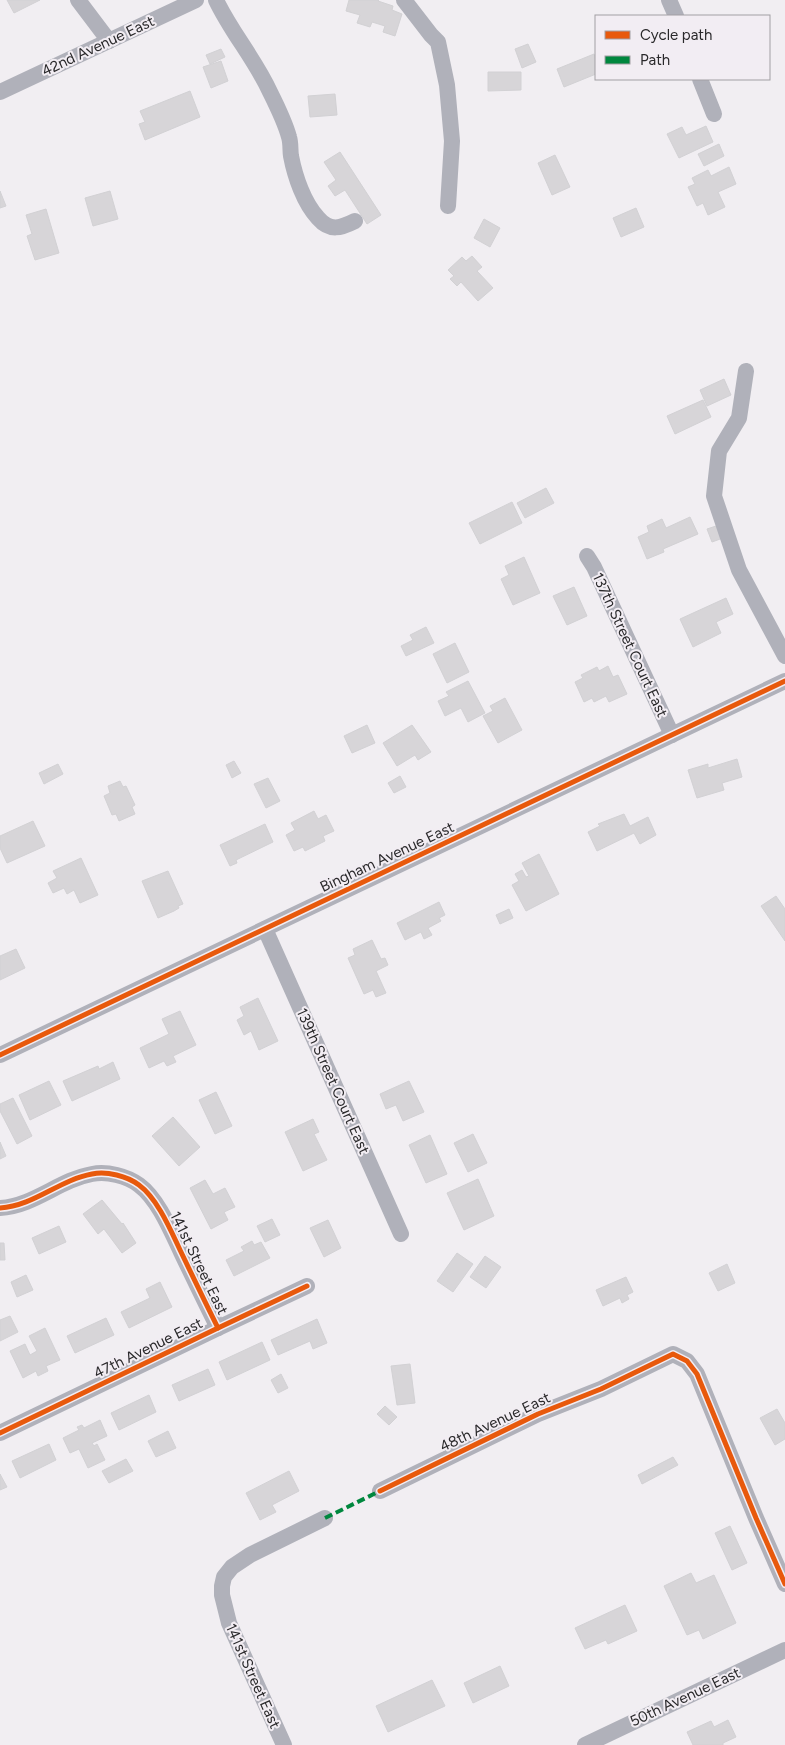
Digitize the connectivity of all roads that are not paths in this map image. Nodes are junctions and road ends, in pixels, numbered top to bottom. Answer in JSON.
{"nodes":[{"id":1,"x":78,"y":0,"type":"edge"},
{"id":2,"x":196,"y":0,"type":"edge"},
{"id":3,"x":216,"y":0,"type":"edge"},
{"id":4,"x":404,"y":0,"type":"edge"},
{"id":5,"x":669,"y":0,"type":"edge"},
{"id":6,"x":676,"y":15,"type":"edge"},
{"id":7,"x":108,"y":41,"type":"junction"},
{"id":8,"x":700,"y":80,"type":"edge"},
{"id":9,"x":0,"y":92,"type":"edge"},
{"id":10,"x":714,"y":114,"type":"dead end"},
{"id":11,"x":448,"y":206,"type":"dead end"},
{"id":12,"x":355,"y":221,"type":"dead end"},
{"id":13,"x":746,"y":371,"type":"dead end"},
{"id":14,"x":587,"y":556,"type":"dead end"},
{"id":15,"x":785,"y":656,"type":"edge"},
{"id":16,"x":785,"y":681,"type":"edge"},
{"id":17,"x":672,"y":735,"type":"junction"},
{"id":18,"x":265,"y":929,"type":"junction"},
{"id":19,"x":0,"y":1055,"type":"edge"},
{"id":20,"x":0,"y":1208,"type":"edge"},
{"id":21,"x":401,"y":1234,"type":"dead end"},
{"id":22,"x":307,"y":1286,"type":"dead end"},
{"id":23,"x":218,"y":1328,"type":"junction"},
{"id":24,"x":0,"y":1433,"type":"edge"},
{"id":25,"x":380,"y":1491,"type":"dead end"},
{"id":26,"x":325,"y":1518,"type":"dead end"},
{"id":27,"x":785,"y":1584,"type":"edge"},
{"id":28,"x":785,"y":1650,"type":"edge"},
{"id":29,"x":284,"y":1745,"type":"edge"},
{"id":30,"x":585,"y":1745,"type":"edge"}],
"edges":[{"from":1,"to":7,"type":"street"},
{"from":2,"to":7,"type":"street","name":"42nd Avenue East"},
{"from":3,"to":12,"type":"street"},
{"from":4,"to":11,"type":"street"},
{"from":5,"to":6,"type":"street"},
{"from":7,"to":9,"type":"street","name":"42nd Avenue East"},
{"from":8,"to":10,"type":"street"},
{"from":13,"to":15,"type":"street"},
{"from":14,"to":17,"type":"street","name":"137th Street Court East"},
{"from":16,"to":17,"type":"street","name":"Bingham Avenue East"},
{"from":17,"to":18,"type":"street","name":"Bingham Avenue East"},
{"from":18,"to":19,"type":"street","name":"Bingham Avenue East"},
{"from":18,"to":21,"type":"street","name":"139th Street Court East"},
{"from":20,"to":23,"type":"street","name":"141st Street East"},
{"from":22,"to":23,"type":"street","name":"47th Avenue East"},
{"from":23,"to":24,"type":"street","name":"47th Avenue East"},
{"from":25,"to":27,"type":"street","name":"48th Avenue East"},
{"from":26,"to":29,"type":"street","name":"141st Street East"},
{"from":28,"to":30,"type":"street","name":"50th Avenue East"}]}
